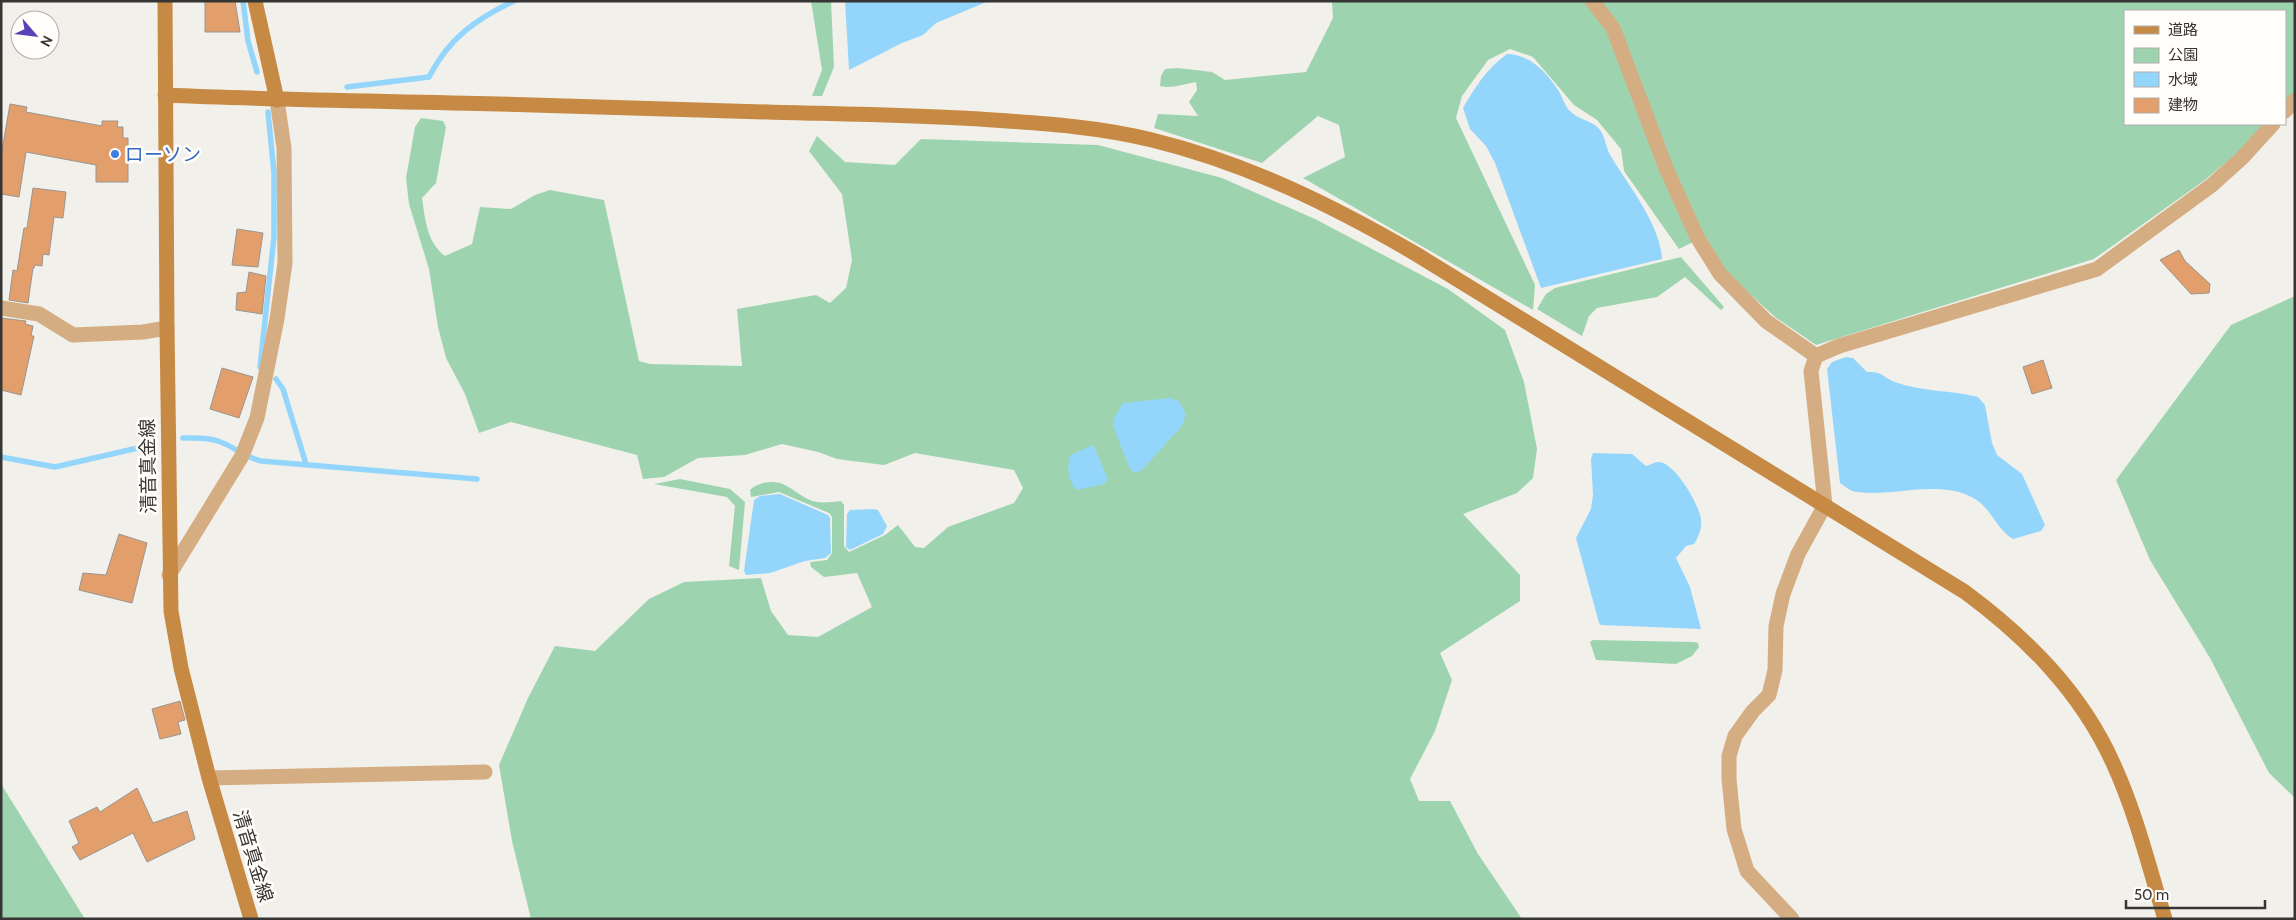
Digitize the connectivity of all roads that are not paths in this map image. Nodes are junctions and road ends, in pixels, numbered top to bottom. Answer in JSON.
{"nodes":[{"id":1,"x":165,"y":1,"type":"edge"},
{"id":2,"x":255,"y":1,"type":"edge"},
{"id":3,"x":1592,"y":1,"type":"edge"},
{"id":4,"x":165,"y":94,"type":"junction"},
{"id":5,"x":276,"y":100,"type":"junction"},
{"id":6,"x":2295,"y":100,"type":"edge"},
{"id":7,"x":2286,"y":110,"type":"edge"},
{"id":8,"x":2272,"y":125,"type":"edge"},
{"id":9,"x":1,"y":308,"type":"edge"},
{"id":10,"x":166,"y":328,"type":"junction"},
{"id":11,"x":1816,"y":356,"type":"junction"},
{"id":12,"x":1825,"y":506,"type":"junction"},
{"id":13,"x":169,"y":575,"type":"junction"},
{"id":14,"x":485,"y":772,"type":"dead end"},
{"id":15,"x":209,"y":778,"type":"junction"},
{"id":16,"x":251,"y":919,"type":"edge"},
{"id":17,"x":1792,"y":919,"type":"edge"},
{"id":18,"x":2165,"y":919,"type":"edge"}],
"edges":[{"from":1,"to":4,"type":"street","name":"清音真金線"},
{"from":2,"to":5,"type":"street"},
{"from":3,"to":11,"type":"street"},
{"from":4,"to":5,"type":"street"},
{"from":4,"to":10,"type":"street","name":"清音真金線"},
{"from":5,"to":12,"type":"street"},
{"from":5,"to":13,"type":"street"},
{"from":6,"to":7,"type":"street"},
{"from":8,"to":11,"type":"street"},
{"from":9,"to":10,"type":"street"},
{"from":10,"to":13,"type":"street","name":"清音真金線"},
{"from":11,"to":12,"type":"street"},
{"from":12,"to":17,"type":"street"},
{"from":12,"to":18,"type":"street"},
{"from":13,"to":15,"type":"street","name":"清音真金線"},
{"from":14,"to":15,"type":"street"},
{"from":15,"to":16,"type":"street","name":"清音真金線"}]}
